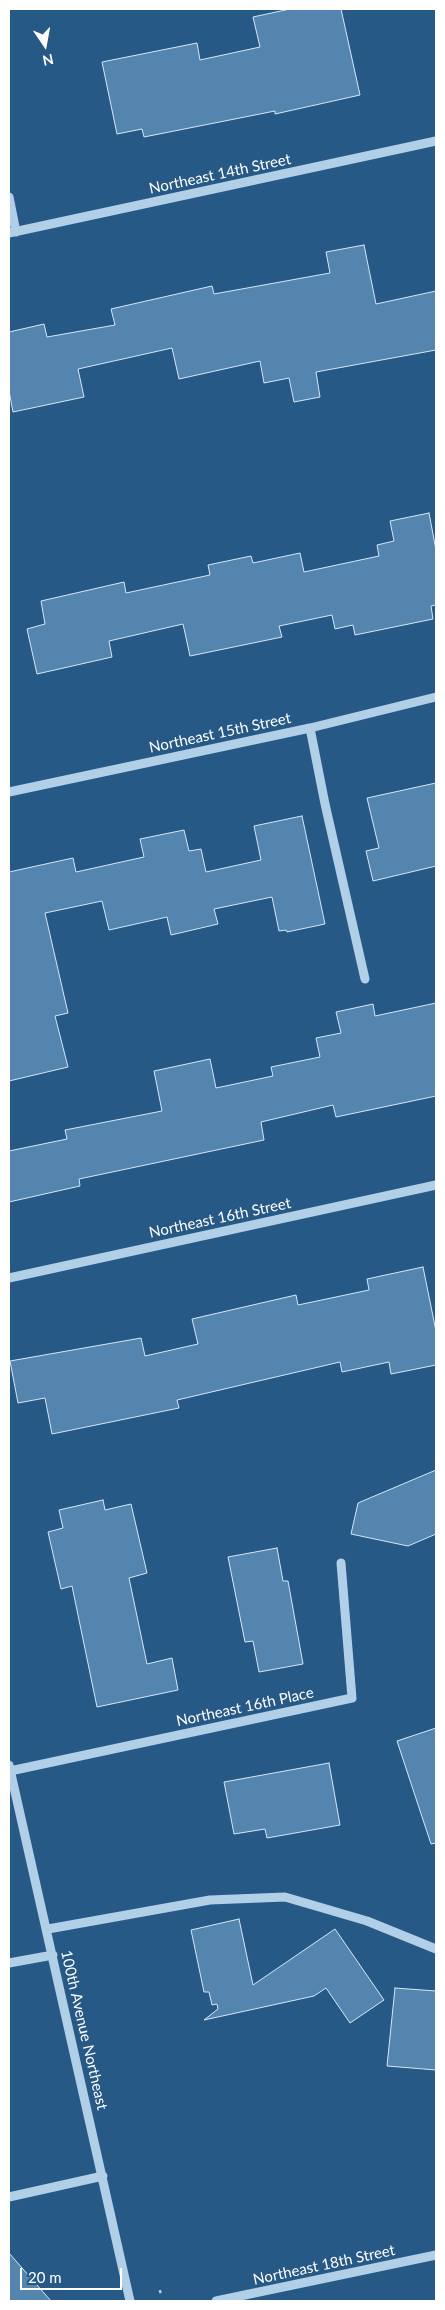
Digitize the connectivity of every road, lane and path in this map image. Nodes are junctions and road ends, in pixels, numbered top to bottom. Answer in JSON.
{"nodes":[{"id":1,"x":436,"y":141,"type":"edge"},
{"id":2,"x":9,"y":197,"type":"edge"},
{"id":3,"x":12,"y":233,"type":"edge"},
{"id":4,"x":436,"y":697,"type":"edge"},
{"id":5,"x":310,"y":728,"type":"junction"},
{"id":6,"x":9,"y":792,"type":"edge"},
{"id":7,"x":365,"y":979,"type":"dead end"},
{"id":8,"x":436,"y":1185,"type":"edge"},
{"id":9,"x":9,"y":1278,"type":"edge"},
{"id":10,"x":341,"y":1563,"type":"dead end"},
{"id":11,"x":9,"y":1768,"type":"edge"},
{"id":12,"x":48,"y":1930,"type":"junction"},
{"id":13,"x":436,"y":1950,"type":"edge"},
{"id":14,"x":53,"y":1955,"type":"junction"},
{"id":15,"x":9,"y":1962,"type":"edge"},
{"id":16,"x":103,"y":2176,"type":"junction"},
{"id":17,"x":9,"y":2197,"type":"edge"},
{"id":18,"x":436,"y":2255,"type":"edge"},
{"id":19,"x":130,"y":2301,"type":"edge"},
{"id":20,"x":216,"y":2301,"type":"edge"}],
"edges":[{"from":1,"to":3,"type":"street","name":"Northeast 14th Street"},
{"from":2,"to":3,"type":"street"},
{"from":4,"to":5,"type":"street","name":"Northeast 15th Street"},
{"from":5,"to":6,"type":"street","name":"Northeast 15th Street"},
{"from":5,"to":7,"type":"street"},
{"from":8,"to":9,"type":"street","name":"Northeast 16th Street"},
{"from":10,"to":11,"type":"street","name":"Northeast 16th Place"},
{"from":11,"to":12,"type":"street","name":"100th Avenue Northeast"},
{"from":12,"to":13,"type":"street"},
{"from":12,"to":14,"type":"street","name":"100th Avenue Northeast"},
{"from":14,"to":15,"type":"street"},
{"from":14,"to":16,"type":"street","name":"100th Avenue Northeast"},
{"from":16,"to":17,"type":"street"},
{"from":16,"to":19,"type":"street","name":"100th Avenue Northeast"},
{"from":18,"to":20,"type":"street","name":"Northeast 18th Street"}]}
